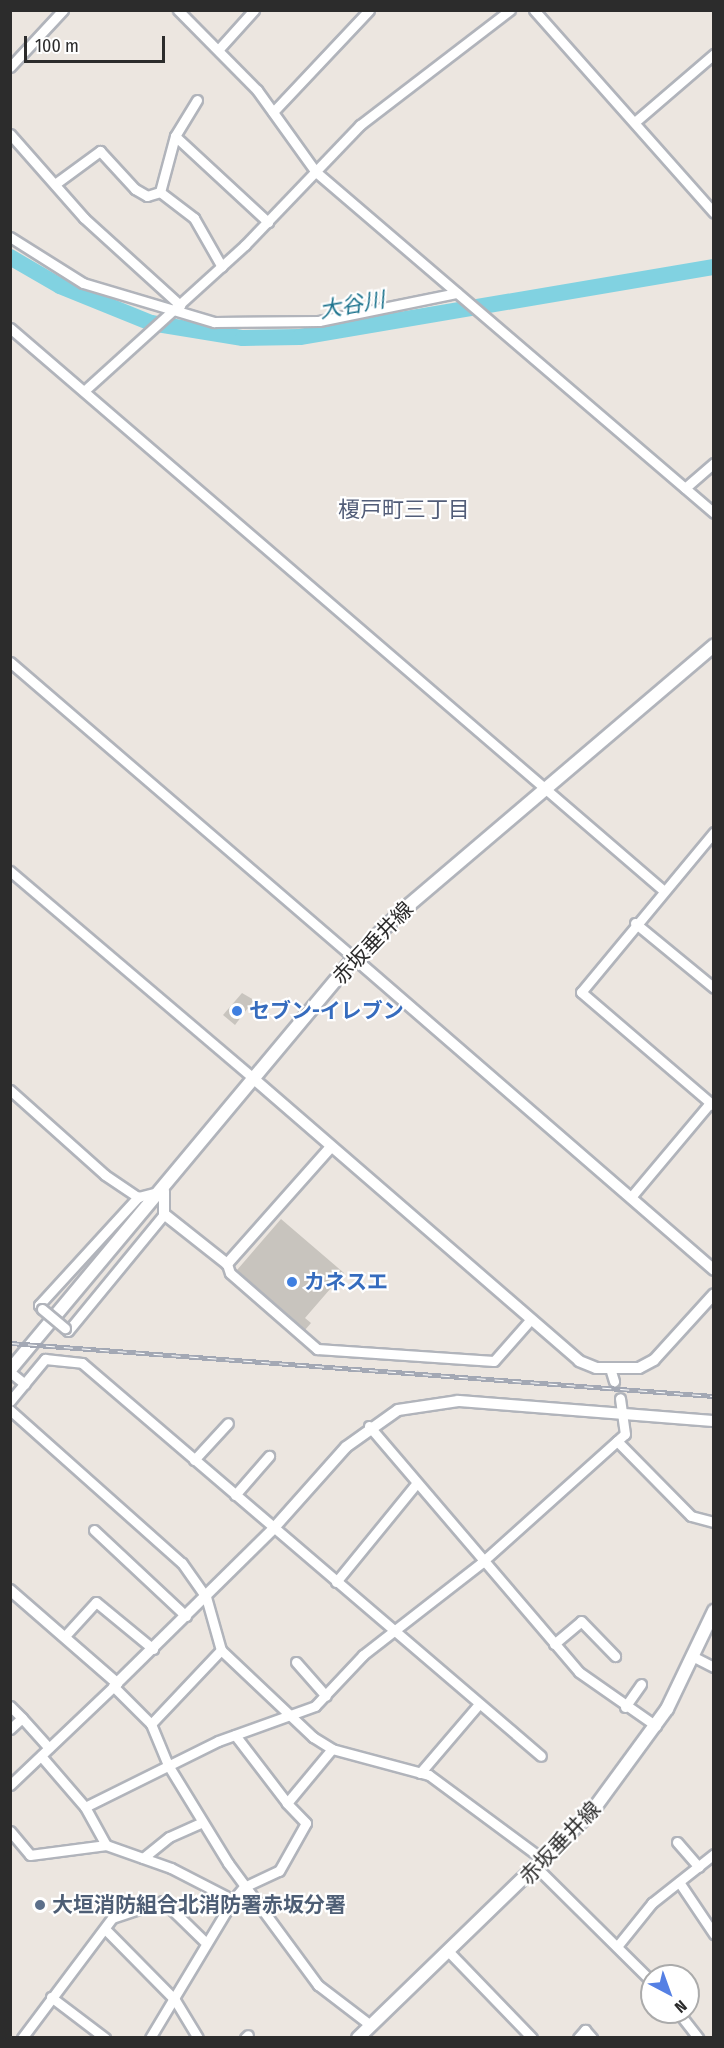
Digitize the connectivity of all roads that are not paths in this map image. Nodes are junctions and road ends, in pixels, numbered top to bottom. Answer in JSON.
{"nodes":[{"id":1,"x":63,"y":10,"type":"edge"},
{"id":2,"x":178,"y":10,"type":"edge"},
{"id":3,"x":254,"y":10,"type":"edge"},
{"id":4,"x":369,"y":10,"type":"edge"},
{"id":5,"x":510,"y":10,"type":"edge"},
{"id":6,"x":534,"y":10,"type":"edge"},
{"id":7,"x":218,"y":50,"type":"junction"},
{"id":8,"x":714,"y":54,"type":"edge"},
{"id":9,"x":10,"y":67,"type":"edge"},
{"id":10,"x":197,"y":100,"type":"dead end"},
{"id":11,"x":273,"y":112,"type":"junction"},
{"id":12,"x":636,"y":121,"type":"junction"},
{"id":13,"x":10,"y":134,"type":"edge"},
{"id":14,"x":175,"y":136,"type":"junction"},
{"id":15,"x":316,"y":172,"type":"junction"},
{"id":16,"x":55,"y":184,"type":"junction"},
{"id":17,"x":160,"y":192,"type":"junction"},
{"id":18,"x":714,"y":213,"type":"edge"},
{"id":19,"x":268,"y":222,"type":"junction"},
{"id":20,"x":10,"y":237,"type":"edge"},
{"id":21,"x":222,"y":267,"type":"junction"},
{"id":22,"x":459,"y":295,"type":"junction"},
{"id":23,"x":180,"y":305,"type":"junction"},
{"id":24,"x":170,"y":313,"type":"junction"},
{"id":25,"x":10,"y":328,"type":"edge"},
{"id":26,"x":84,"y":391,"type":"junction"},
{"id":27,"x":714,"y":463,"type":"edge"},
{"id":28,"x":684,"y":488,"type":"junction"},
{"id":29,"x":714,"y":513,"type":"edge"},
{"id":30,"x":714,"y":645,"type":"edge"},
{"id":31,"x":10,"y":662,"type":"edge"},
{"id":32,"x":544,"y":788,"type":"junction"},
{"id":33,"x":714,"y":832,"type":"edge"},
{"id":34,"x":10,"y":871,"type":"edge"},
{"id":35,"x":663,"y":890,"type":"junction"},
{"id":36,"x":635,"y":923,"type":"junction"},
{"id":37,"x":354,"y":958,"type":"junction"},
{"id":38,"x":714,"y":988,"type":"edge"},
{"id":39,"x":254,"y":1079,"type":"junction"},
{"id":40,"x":10,"y":1090,"type":"edge"},
{"id":41,"x":712,"y":1104,"type":"edge"},
{"id":42,"x":330,"y":1148,"type":"junction"},
{"id":43,"x":164,"y":1191,"type":"junction"},
{"id":44,"x":138,"y":1197,"type":"junction"},
{"id":45,"x":631,"y":1197,"type":"junction"},
{"id":46,"x":164,"y":1214,"type":"junction"},
{"id":47,"x":227,"y":1264,"type":"junction"},
{"id":48,"x":714,"y":1270,"type":"edge"},
{"id":49,"x":714,"y":1294,"type":"edge"},
{"id":50,"x":531,"y":1319,"type":"junction"},
{"id":51,"x":610,"y":1368,"type":"junction"},
{"id":52,"x":10,"y":1371,"type":"edge"},
{"id":53,"x":614,"y":1381,"type":"tunnel mouth"},
{"id":54,"x":23,"y":1383,"type":"junction"},
{"id":55,"x":620,"y":1398,"type":"tunnel mouth"},
{"id":56,"x":10,"y":1401,"type":"edge"},
{"id":57,"x":10,"y":1410,"type":"edge"},
{"id":58,"x":625,"y":1414,"type":"junction"},
{"id":59,"x":714,"y":1421,"type":"edge"},
{"id":60,"x":228,"y":1423,"type":"dead end"},
{"id":61,"x":369,"y":1426,"type":"junction"},
{"id":62,"x":617,"y":1441,"type":"junction"},
{"id":63,"x":269,"y":1456,"type":"dead end"},
{"id":64,"x":194,"y":1460,"type":"junction"},
{"id":65,"x":416,"y":1484,"type":"junction"},
{"id":66,"x":235,"y":1496,"type":"junction"},
{"id":67,"x":714,"y":1522,"type":"edge"},
{"id":68,"x":273,"y":1529,"type":"junction"},
{"id":69,"x":94,"y":1530,"type":"dead end"},
{"id":70,"x":481,"y":1563,"type":"junction"},
{"id":71,"x":336,"y":1582,"type":"junction"},
{"id":72,"x":10,"y":1590,"type":"edge"},
{"id":73,"x":206,"y":1597,"type":"junction"},
{"id":74,"x":714,"y":1611,"type":"edge"},
{"id":75,"x":186,"y":1616,"type":"junction"},
{"id":76,"x":392,"y":1632,"type":"junction"},
{"id":77,"x":64,"y":1637,"type":"junction"},
{"id":78,"x":554,"y":1644,"type":"junction"},
{"id":79,"x":153,"y":1649,"type":"junction"},
{"id":80,"x":221,"y":1650,"type":"junction"},
{"id":81,"x":615,"y":1656,"type":"dead end"},
{"id":82,"x":694,"y":1657,"type":"junction"},
{"id":83,"x":296,"y":1662,"type":"dead end"},
{"id":84,"x":714,"y":1667,"type":"edge"},
{"id":85,"x":115,"y":1684,"type":"junction"},
{"id":86,"x":641,"y":1684,"type":"dead end"},
{"id":87,"x":326,"y":1696,"type":"junction"},
{"id":88,"x":478,"y":1705,"type":"junction"},
{"id":89,"x":10,"y":1706,"type":"edge"},
{"id":90,"x":626,"y":1707,"type":"junction"},
{"id":91,"x":22,"y":1718,"type":"junction"},
{"id":92,"x":287,"y":1719,"type":"junction"},
{"id":93,"x":151,"y":1724,"type":"junction"},
{"id":94,"x":656,"y":1726,"type":"junction"},
{"id":95,"x":10,"y":1729,"type":"edge"},
{"id":96,"x":235,"y":1736,"type":"junction"},
{"id":97,"x":49,"y":1748,"type":"junction"},
{"id":98,"x":332,"y":1749,"type":"junction"},
{"id":99,"x":41,"y":1755,"type":"junction"},
{"id":100,"x":541,"y":1756,"type":"dead end"},
{"id":101,"x":168,"y":1765,"type":"junction"},
{"id":102,"x":420,"y":1773,"type":"junction"},
{"id":103,"x":10,"y":1785,"type":"edge"},
{"id":104,"x":288,"y":1803,"type":"junction"},
{"id":105,"x":85,"y":1807,"type":"junction"},
{"id":106,"x":202,"y":1822,"type":"junction"},
{"id":107,"x":10,"y":1831,"type":"edge"},
{"id":108,"x":677,"y":1842,"type":"dead end"},
{"id":109,"x":106,"y":1845,"type":"junction"},
{"id":110,"x":714,"y":1854,"type":"edge"},
{"id":111,"x":143,"y":1858,"type":"junction"},
{"id":112,"x":540,"y":1864,"type":"junction"},
{"id":113,"x":699,"y":1867,"type":"junction"},
{"id":114,"x":680,"y":1882,"type":"junction"},
{"id":115,"x":244,"y":1887,"type":"junction"},
{"id":116,"x":233,"y":1900,"type":"junction"},
{"id":117,"x":106,"y":1930,"type":"junction"},
{"id":118,"x":714,"y":1934,"type":"edge"},
{"id":119,"x":204,"y":1941,"type":"junction"},
{"id":120,"x":619,"y":1944,"type":"junction"},
{"id":121,"x":450,"y":1953,"type":"junction"},
{"id":122,"x":640,"y":1968,"type":"edge"},
{"id":123,"x":51,"y":1997,"type":"junction"},
{"id":124,"x":175,"y":2000,"type":"junction"},
{"id":125,"x":369,"y":2024,"type":"junction"},
{"id":126,"x":688,"y":2024,"type":"edge"},
{"id":127,"x":22,"y":2037,"type":"edge"},
{"id":128,"x":105,"y":2037,"type":"edge"},
{"id":129,"x":150,"y":2037,"type":"edge"},
{"id":130,"x":198,"y":2037,"type":"edge"},
{"id":131,"x":358,"y":2037,"type":"edge"},
{"id":132,"x":532,"y":2037,"type":"edge"},
{"id":133,"x":578,"y":2037,"type":"edge"},
{"id":134,"x":592,"y":2037,"type":"edge"},
{"id":135,"x":698,"y":2037,"type":"edge"}],
"edges":[{"from":1,"to":9,"type":"street"},
{"from":2,"to":7,"type":"street"},
{"from":3,"to":7,"type":"street"},
{"from":4,"to":11,"type":"street"},
{"from":5,"to":15,"type":"street"},
{"from":6,"to":12,"type":"street"},
{"from":7,"to":11,"type":"street"},
{"from":8,"to":12,"type":"street"},
{"from":10,"to":14,"type":"street"},
{"from":11,"to":15,"type":"street"},
{"from":12,"to":18,"type":"street"},
{"from":13,"to":16,"type":"street"},
{"from":14,"to":17,"type":"street"},
{"from":14,"to":19,"type":"street"},
{"from":15,"to":19,"type":"street"},
{"from":15,"to":22,"type":"street"},
{"from":16,"to":17,"type":"street"},
{"from":16,"to":23,"type":"street"},
{"from":17,"to":21,"type":"street"},
{"from":19,"to":21,"type":"street"},
{"from":20,"to":24,"type":"street"},
{"from":21,"to":23,"type":"street"},
{"from":22,"to":24,"type":"street"},
{"from":22,"to":28,"type":"street"},
{"from":23,"to":24,"type":"street"},
{"from":24,"to":26,"type":"street"},
{"from":25,"to":26,"type":"street"},
{"from":26,"to":32,"type":"street"},
{"from":27,"to":28,"type":"street"},
{"from":28,"to":29,"type":"street"},
{"from":30,"to":32,"type":"main road","name":"赤坂垂井線"},
{"from":31,"to":37,"type":"street"},
{"from":32,"to":35,"type":"street"},
{"from":32,"to":37,"type":"main road","name":"赤坂垂井線"},
{"from":33,"to":35,"type":"street"},
{"from":34,"to":39,"type":"street"},
{"from":35,"to":36,"type":"street"},
{"from":36,"to":38,"type":"street"},
{"from":36,"to":41,"type":"street"},
{"from":37,"to":39,"type":"main road","name":"赤坂垂井線"},
{"from":37,"to":45,"type":"street"},
{"from":39,"to":42,"type":"street"},
{"from":39,"to":43,"type":"main road","name":"赤坂垂井線"},
{"from":40,"to":44,"type":"street"},
{"from":41,"to":45,"type":"street"},
{"from":42,"to":47,"type":"street"},
{"from":42,"to":50,"type":"street"},
{"from":43,"to":44,"type":"street"},
{"from":43,"to":46,"type":"street"},
{"from":43,"to":52,"type":"main road","name":"赤坂垂井線"},
{"from":44,"to":46,"type":"street","bridge":true},
{"from":45,"to":48,"type":"street"},
{"from":46,"to":47,"type":"street"},
{"from":47,"to":50,"type":"street"},
{"from":49,"to":51,"type":"street"},
{"from":50,"to":51,"type":"street"},
{"from":51,"to":53,"type":"street"},
{"from":52,"to":54,"type":"street"},
{"from":54,"to":56,"type":"street"},
{"from":54,"to":64,"type":"street"},
{"from":55,"to":58,"type":"street"},
{"from":57,"to":73,"type":"street"},
{"from":58,"to":59,"type":"street"},
{"from":58,"to":61,"type":"street"},
{"from":58,"to":62,"type":"street"},
{"from":60,"to":64,"type":"street"},
{"from":61,"to":65,"type":"street"},
{"from":61,"to":68,"type":"street"},
{"from":62,"to":67,"type":"street"},
{"from":62,"to":70,"type":"street"},
{"from":63,"to":66,"type":"street"},
{"from":64,"to":66,"type":"street"},
{"from":65,"to":70,"type":"street"},
{"from":65,"to":71,"type":"street"},
{"from":66,"to":68,"type":"street"},
{"from":68,"to":71,"type":"street"},
{"from":68,"to":73,"type":"street"},
{"from":69,"to":75,"type":"street"},
{"from":70,"to":76,"type":"street"},
{"from":70,"to":78,"type":"street"},
{"from":71,"to":76,"type":"street"},
{"from":72,"to":77,"type":"street"},
{"from":73,"to":75,"type":"street"},
{"from":73,"to":80,"type":"street"},
{"from":74,"to":82,"type":"main road","name":"赤坂垂井線"},
{"from":75,"to":79,"type":"street"},
{"from":76,"to":87,"type":"street"},
{"from":76,"to":88,"type":"street"},
{"from":77,"to":79,"type":"street"},
{"from":77,"to":85,"type":"street"},
{"from":78,"to":81,"type":"street"},
{"from":78,"to":90,"type":"street"},
{"from":79,"to":85,"type":"street"},
{"from":80,"to":92,"type":"street"},
{"from":80,"to":93,"type":"street"},
{"from":82,"to":84,"type":"street"},
{"from":82,"to":94,"type":"main road","name":"赤坂垂井線"},
{"from":83,"to":87,"type":"street"},
{"from":85,"to":93,"type":"street"},
{"from":85,"to":97,"type":"street"},
{"from":86,"to":90,"type":"street"},
{"from":87,"to":92,"type":"street"},
{"from":88,"to":100,"type":"street"},
{"from":88,"to":102,"type":"street"},
{"from":89,"to":91,"type":"street"},
{"from":90,"to":94,"type":"street"},
{"from":91,"to":95,"type":"street"},
{"from":91,"to":97,"type":"street"},
{"from":92,"to":96,"type":"street"},
{"from":92,"to":98,"type":"street"},
{"from":93,"to":101,"type":"street"},
{"from":94,"to":112,"type":"main road","name":"赤坂垂井線"},
{"from":96,"to":101,"type":"street"},
{"from":96,"to":104,"type":"street"},
{"from":97,"to":99,"type":"street"},
{"from":98,"to":102,"type":"street"},
{"from":98,"to":104,"type":"street"},
{"from":99,"to":103,"type":"street"},
{"from":99,"to":105,"type":"street"},
{"from":101,"to":105,"type":"street"},
{"from":101,"to":106,"type":"street"},
{"from":102,"to":112,"type":"street"},
{"from":104,"to":115,"type":"street"},
{"from":105,"to":109,"type":"street"},
{"from":106,"to":111,"type":"street"},
{"from":106,"to":115,"type":"street"},
{"from":107,"to":109,"type":"street"},
{"from":108,"to":113,"type":"street"},
{"from":109,"to":111,"type":"street"},
{"from":110,"to":113,"type":"street"},
{"from":111,"to":116,"type":"street"},
{"from":112,"to":120,"type":"street"},
{"from":112,"to":121,"type":"main road","name":"赤坂垂井線"},
{"from":113,"to":114,"type":"street"},
{"from":114,"to":118,"type":"street"},
{"from":114,"to":120,"type":"street"},
{"from":115,"to":116,"type":"street"},
{"from":115,"to":125,"type":"street"},
{"from":116,"to":119,"type":"street"},
{"from":117,"to":119,"type":"street"},
{"from":117,"to":123,"type":"street"},
{"from":117,"to":124,"type":"street"},
{"from":119,"to":124,"type":"street"},
{"from":120,"to":122,"type":"street"},
{"from":121,"to":125,"type":"main road","name":"赤坂垂井線"},
{"from":121,"to":132,"type":"street"},
{"from":123,"to":127,"type":"street"},
{"from":123,"to":128,"type":"street"},
{"from":124,"to":129,"type":"street"},
{"from":124,"to":130,"type":"street"},
{"from":125,"to":131,"type":"main road","name":"赤坂垂井線"},
{"from":126,"to":135,"type":"street"},
{"from":133,"to":134,"type":"street"}]}
